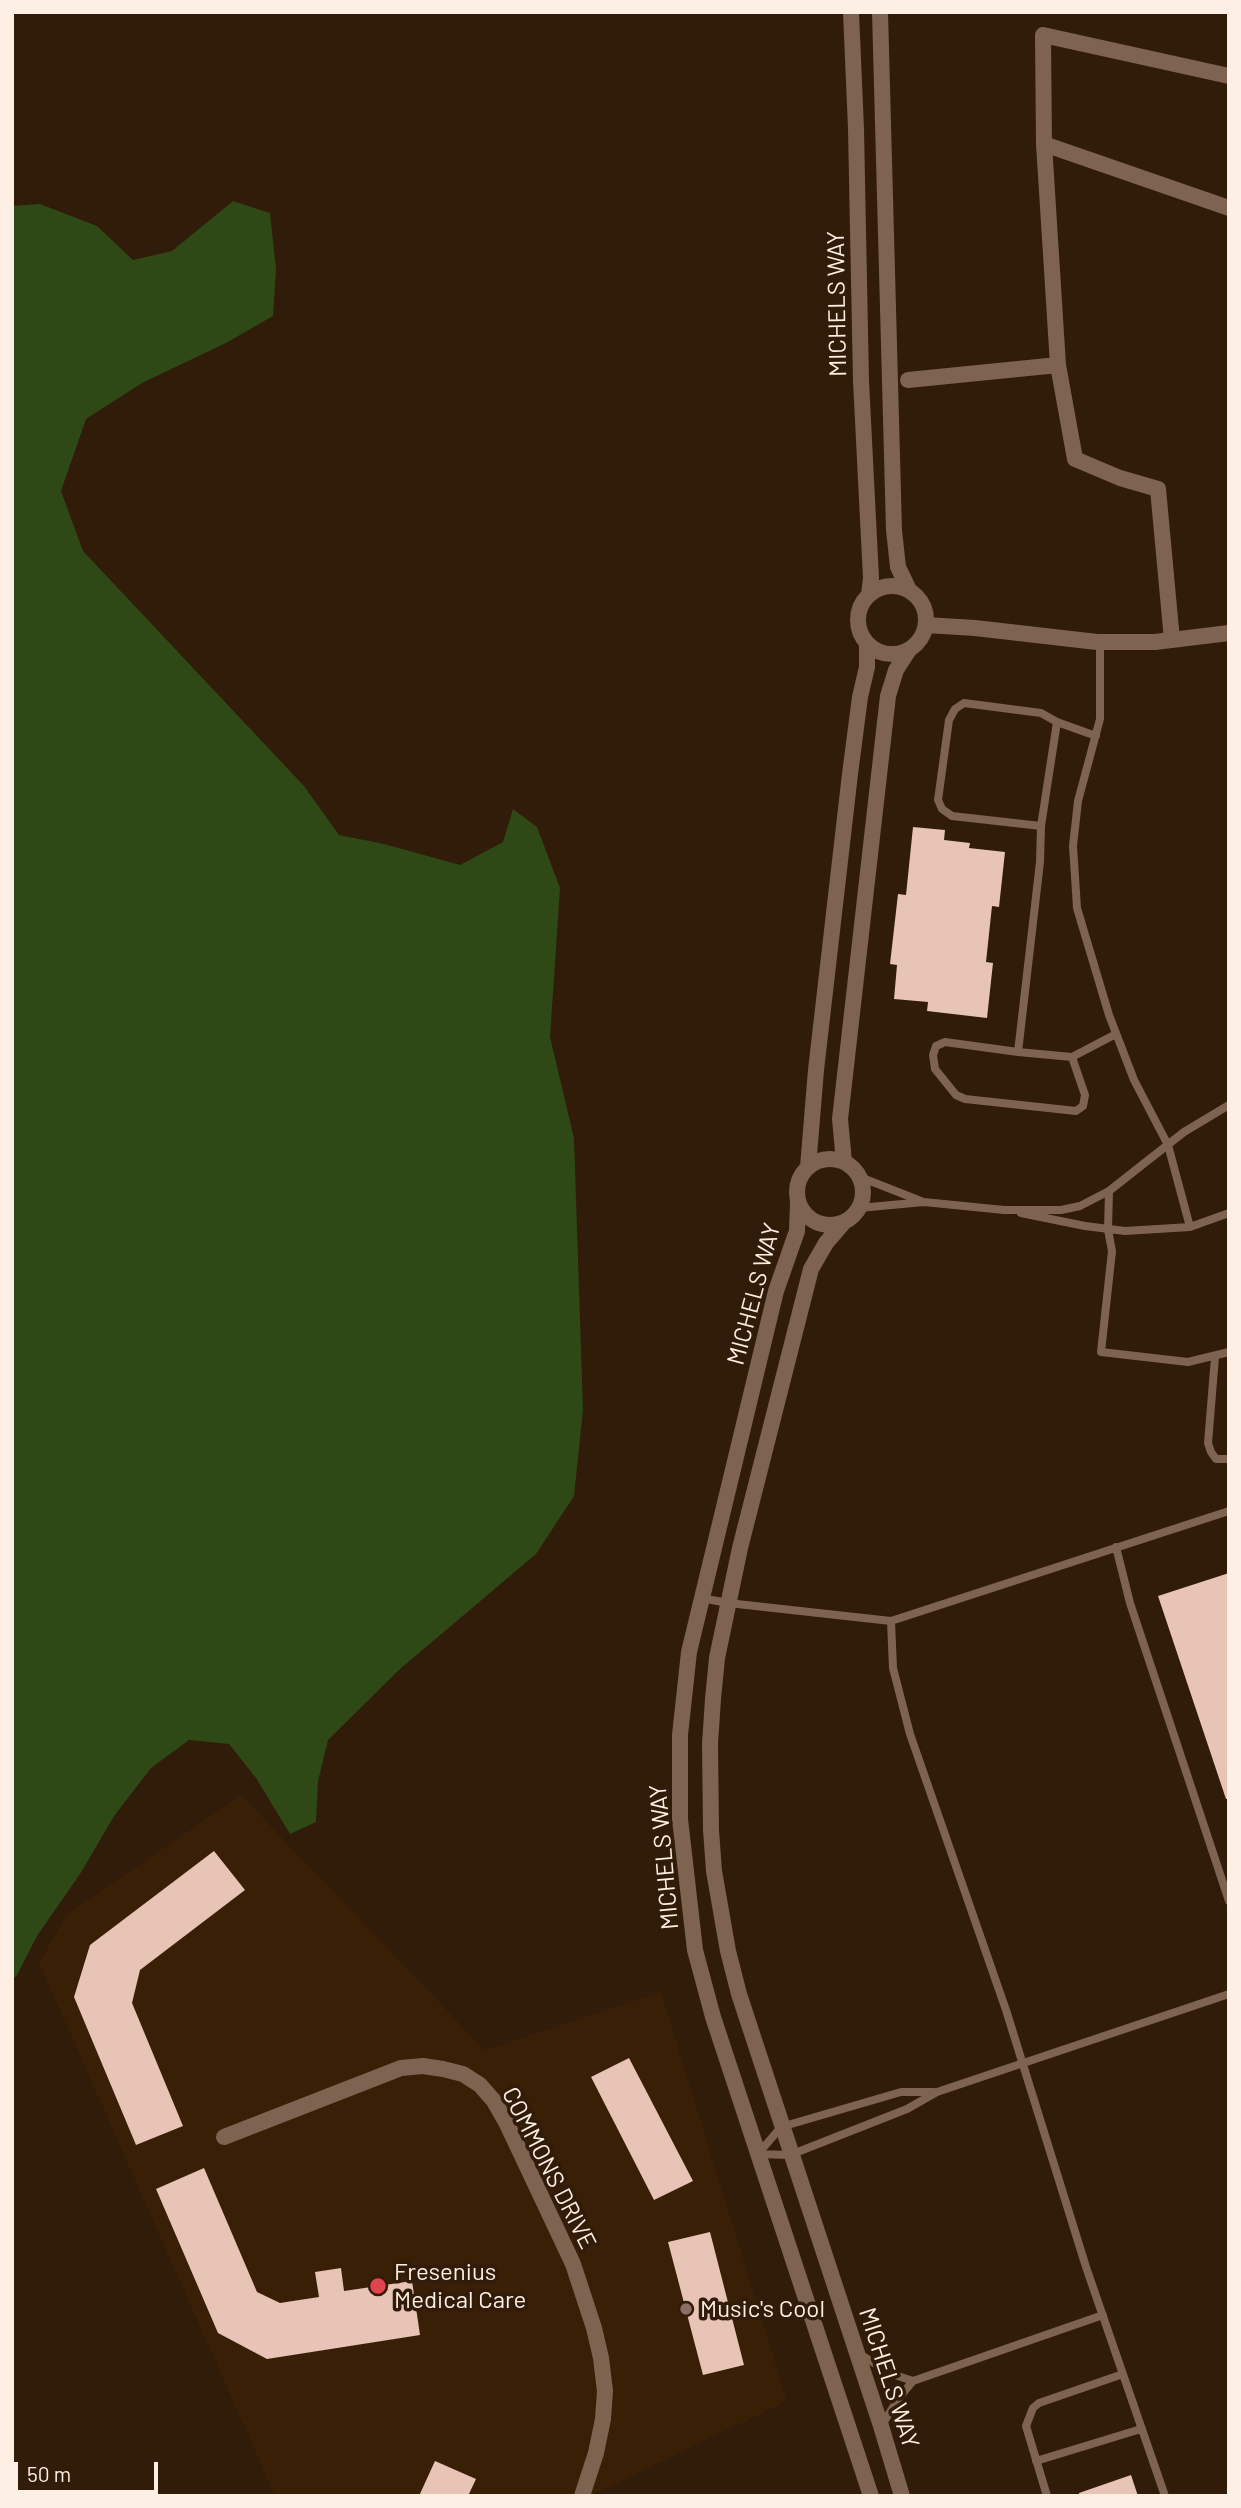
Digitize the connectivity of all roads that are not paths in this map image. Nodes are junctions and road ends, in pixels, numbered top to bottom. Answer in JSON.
{"nodes":[{"id":1,"x":851,"y":12,"type":"edge"},
{"id":2,"x":880,"y":12,"type":"edge"},
{"id":3,"x":1229,"y":76,"type":"edge"},
{"id":4,"x":1044,"y":145,"type":"junction"},
{"id":5,"x":1229,"y":208,"type":"edge"},
{"id":6,"x":1058,"y":365,"type":"junction"},
{"id":7,"x":908,"y":380,"type":"dead end"},
{"id":8,"x":909,"y":590,"type":"junction"},
{"id":9,"x":869,"y":595,"type":"junction"},
{"id":10,"x":926,"y":625,"type":"junction"},
{"id":11,"x":1229,"y":633,"type":"edge"},
{"id":12,"x":1172,"y":640,"type":"junction"},
{"id":13,"x":1100,"y":642,"type":"junction"},
{"id":14,"x":867,"y":644,"type":"junction"},
{"id":15,"x":909,"y":650,"type":"junction"},
{"id":16,"x":1057,"y":722,"type":"junction"},
{"id":17,"x":1096,"y":736,"type":"junction"},
{"id":18,"x":1041,"y":826,"type":"junction"},
{"id":19,"x":1116,"y":1034,"type":"junction"},
{"id":20,"x":1018,"y":1052,"type":"junction"},
{"id":21,"x":1072,"y":1057,"type":"junction"},
{"id":22,"x":1229,"y":1105,"type":"edge"},
{"id":23,"x":1168,"y":1145,"type":"junction"},
{"id":24,"x":844,"y":1162,"type":"junction"},
{"id":25,"x":808,"y":1167,"type":"junction"},
{"id":26,"x":860,"y":1177,"type":"junction"},
{"id":27,"x":1109,"y":1191,"type":"junction"},
{"id":28,"x":798,"y":1202,"type":"junction"},
{"id":29,"x":923,"y":1202,"type":"junction"},
{"id":30,"x":859,"y":1208,"type":"junction"},
{"id":31,"x":1004,"y":1210,"type":"junction"},
{"id":32,"x":1229,"y":1213,"type":"edge"},
{"id":33,"x":844,"y":1222,"type":"junction"},
{"id":34,"x":1190,"y":1227,"type":"junction"},
{"id":35,"x":1108,"y":1230,"type":"junction"},
{"id":36,"x":1229,"y":1352,"type":"edge"},
{"id":37,"x":1215,"y":1357,"type":"junction"},
{"id":38,"x":1229,"y":1459,"type":"edge"},
{"id":39,"x":1229,"y":1511,"type":"edge"},
{"id":40,"x":1116,"y":1547,"type":"junction"},
{"id":41,"x":700,"y":1598,"type":"junction"},
{"id":42,"x":728,"y":1603,"type":"junction"},
{"id":43,"x":891,"y":1621,"type":"junction"},
{"id":44,"x":1229,"y":1901,"type":"edge"},
{"id":45,"x":1229,"y":1994,"type":"edge"},
{"id":46,"x":1022,"y":2063,"type":"junction"},
{"id":47,"x":937,"y":2092,"type":"junction"},
{"id":48,"x":781,"y":2127,"type":"junction"},
{"id":49,"x":224,"y":2137,"type":"dead end"},
{"id":50,"x":758,"y":2154,"type":"junction"},
{"id":51,"x":790,"y":2155,"type":"junction"},
{"id":52,"x":1103,"y":2315,"type":"junction"},
{"id":53,"x":857,"y":2353,"type":"junction"},
{"id":54,"x":1123,"y":2374,"type":"junction"},
{"id":55,"x":913,"y":2381,"type":"junction"},
{"id":56,"x":881,"y":2426,"type":"junction"},
{"id":57,"x":1141,"y":2429,"type":"junction"},
{"id":58,"x":1036,"y":2461,"type":"junction"},
{"id":59,"x":582,"y":2496,"type":"edge"},
{"id":60,"x":871,"y":2496,"type":"edge"},
{"id":61,"x":902,"y":2496,"type":"edge"},
{"id":62,"x":1047,"y":2496,"type":"edge"},
{"id":63,"x":1165,"y":2496,"type":"edge"}],
"edges":[{"from":1,"to":9,"type":"street","name":"MICHELS WAY"},
{"from":2,"to":8,"type":"street","name":"MICHELS WAY"},
{"from":3,"to":4,"type":"street"},
{"from":4,"to":5,"type":"street"},
{"from":4,"to":6,"type":"street"},
{"from":6,"to":7,"type":"street"},
{"from":6,"to":12,"type":"street"},
{"from":8,"to":9,"type":"street"},
{"from":8,"to":10,"type":"street"},
{"from":9,"to":14,"type":"street"},
{"from":10,"to":13,"type":"street"},
{"from":10,"to":15,"type":"street"},
{"from":11,"to":12,"type":"street"},
{"from":12,"to":13,"type":"street"},
{"from":13,"to":17,"type":"lane"},
{"from":14,"to":15,"type":"street"},
{"from":14,"to":25,"type":"street"},
{"from":15,"to":24,"type":"street"},
{"from":16,"to":17,"type":"lane"},
{"from":16,"to":18,"type":"lane"},
{"from":16,"to":18,"type":"lane"},
{"from":17,"to":19,"type":"lane"},
{"from":18,"to":20,"type":"lane"},
{"from":19,"to":21,"type":"lane"},
{"from":19,"to":23,"type":"lane"},
{"from":20,"to":21,"type":"lane"},
{"from":20,"to":21,"type":"lane"},
{"from":22,"to":23,"type":"lane"},
{"from":23,"to":27,"type":"lane"},
{"from":23,"to":34,"type":"lane"},
{"from":24,"to":25,"type":"street"},
{"from":24,"to":26,"type":"street"},
{"from":25,"to":28,"type":"street"},
{"from":26,"to":29,"type":"lane"},
{"from":26,"to":30,"type":"street"},
{"from":27,"to":31,"type":"lane"},
{"from":27,"to":35,"type":"lane"},
{"from":28,"to":33,"type":"street"},
{"from":28,"to":41,"type":"street","name":"MICHELS WAY"},
{"from":29,"to":30,"type":"lane"},
{"from":29,"to":31,"type":"lane"},
{"from":30,"to":33,"type":"street"},
{"from":31,"to":35,"type":"lane"},
{"from":32,"to":34,"type":"lane"},
{"from":33,"to":42,"type":"street","name":"MICHELS WAY"},
{"from":34,"to":35,"type":"lane"},
{"from":35,"to":37,"type":"lane"},
{"from":36,"to":37,"type":"lane"},
{"from":37,"to":38,"type":"lane"},
{"from":39,"to":40,"type":"lane"},
{"from":40,"to":43,"type":"lane"},
{"from":40,"to":44,"type":"lane"},
{"from":41,"to":42,"type":"lane"},
{"from":41,"to":50,"type":"street","name":"MICHELS WAY"},
{"from":42,"to":43,"type":"lane"},
{"from":42,"to":48,"type":"street","name":"MICHELS WAY"},
{"from":43,"to":46,"type":"lane"},
{"from":45,"to":46,"type":"lane"},
{"from":46,"to":47,"type":"lane"},
{"from":46,"to":52,"type":"lane"},
{"from":47,"to":48,"type":"lane"},
{"from":47,"to":51,"type":"lane"},
{"from":48,"to":50,"type":"lane"},
{"from":48,"to":51,"type":"street","name":"MICHELS WAY"},
{"from":49,"to":59,"type":"street","name":"COMMONS DRIVE"},
{"from":50,"to":51,"type":"lane"},
{"from":50,"to":60,"type":"street","name":"MICHELS WAY"},
{"from":51,"to":53,"type":"street","name":"MICHELS WAY"},
{"from":52,"to":54,"type":"lane"},
{"from":52,"to":55,"type":"lane"},
{"from":53,"to":55,"type":"lane"},
{"from":53,"to":56,"type":"street","name":"MICHELS WAY"},
{"from":54,"to":57,"type":"lane"},
{"from":54,"to":58,"type":"lane"},
{"from":55,"to":56,"type":"lane"},
{"from":56,"to":61,"type":"street","name":"MICHELS WAY"},
{"from":57,"to":58,"type":"lane"},
{"from":57,"to":63,"type":"lane"},
{"from":58,"to":62,"type":"lane"}]}
